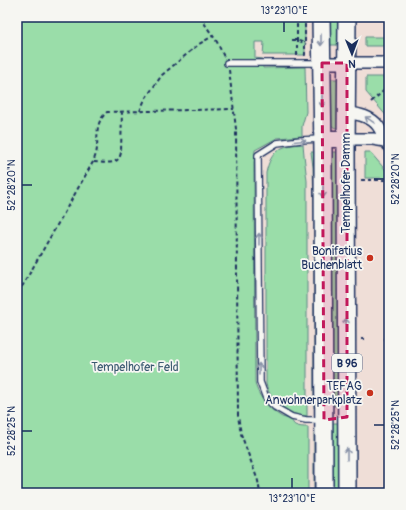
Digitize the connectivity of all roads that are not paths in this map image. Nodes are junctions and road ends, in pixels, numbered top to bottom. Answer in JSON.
{"nodes":[{"id":1,"x":321,"y":17,"type":"edge"},
{"id":2,"x":347,"y":17,"type":"edge"},
{"id":3,"x":312,"y":59,"type":"junction"},
{"id":4,"x":227,"y":63,"type":"road end"},
{"id":5,"x":347,"y":63,"type":"junction"},
{"id":6,"x":389,"y":63,"type":"edge"},
{"id":7,"x":346,"y":112,"type":"junction"},
{"id":8,"x":323,"y":139,"type":"junction"},
{"id":9,"x":346,"y":139,"type":"junction"},
{"id":10,"x":387,"y":144,"type":"edge"},
{"id":11,"x":347,"y":417,"type":"junction"},
{"id":12,"x":324,"y":420,"type":"junction"},
{"id":13,"x":324,"y":493,"type":"edge"},
{"id":14,"x":347,"y":493,"type":"edge"}],
"edges":[{"from":1,"to":3,"type":"main road","name":"Tempelhofer Damm","number":"B 96","one_way":true},
{"from":2,"to":5,"type":"main road","name":"Tempelhofer Damm","number":"B 96"},
{"from":3,"to":4,"type":"lane"},
{"from":3,"to":5,"type":"street"},
{"from":3,"to":8,"type":"main road","name":"Tempelhofer Damm","number":"B 96","one_way":true},
{"from":5,"to":6,"type":"street"},
{"from":5,"to":7,"type":"main road","name":"Tempelhofer Damm","number":"B 96"},
{"from":7,"to":9,"type":"main road","name":"Tempelhofer Damm","number":"B 96"},
{"from":10,"to":7,"type":"street","one_way":true},
{"from":8,"to":9,"type":"street"},
{"from":8,"to":12,"type":"main road","name":"Tempelhofer Damm","number":"B 96","one_way":true},
{"from":12,"to":8,"type":"lane","name":"Tempelhofer Damm","one_way":true},
{"from":9,"to":10,"type":"street"},
{"from":11,"to":9,"type":"main road","name":"Tempelhofer Damm","number":"B 96","one_way":true},
{"from":11,"to":12,"type":"main road"},
{"from":14,"to":11,"type":"main road","name":"Tempelhofer Damm","number":"B 96","one_way":true},
{"from":12,"to":13,"type":"main road","name":"Tempelhofer Damm","number":"B 96"}]}
